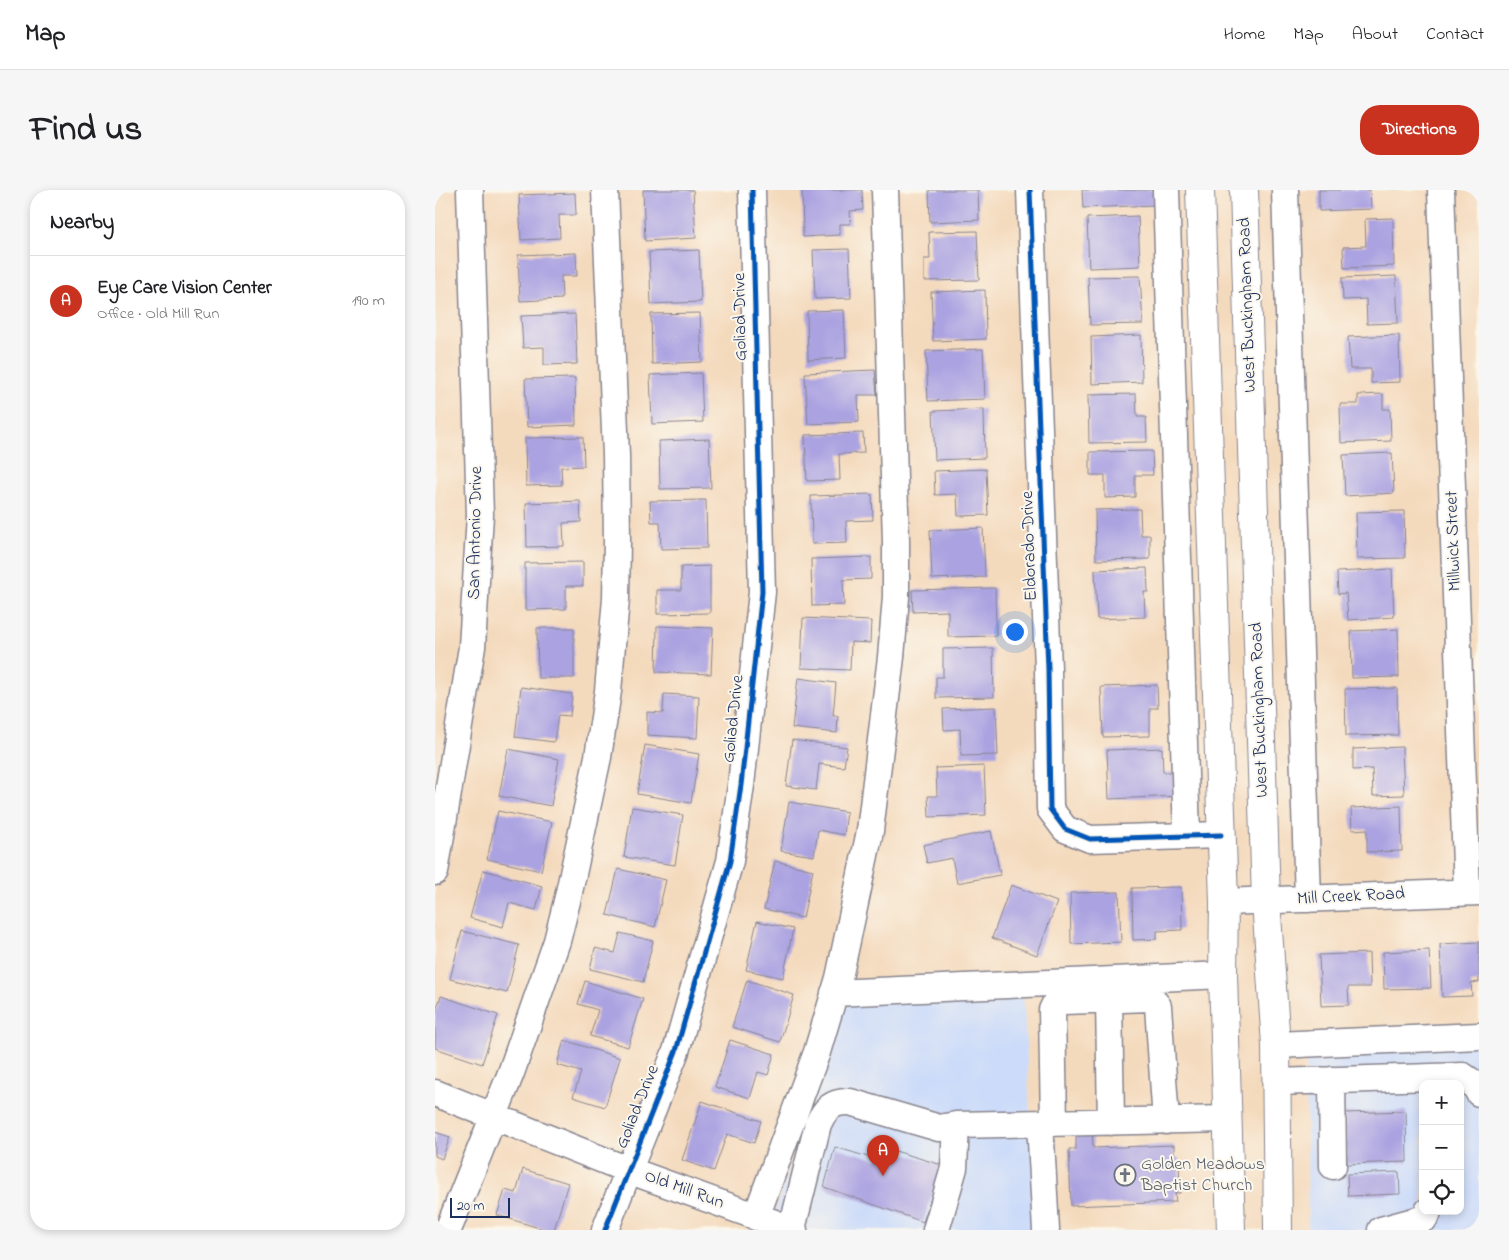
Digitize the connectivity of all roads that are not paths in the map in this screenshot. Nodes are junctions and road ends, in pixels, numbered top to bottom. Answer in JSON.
{"nodes":[{"id":1,"x":470,"y":190,"type":"edge"},
{"id":2,"x":605,"y":190,"type":"edge"},
{"id":3,"x":752,"y":190,"type":"edge"},
{"id":4,"x":885,"y":190,"type":"edge"},
{"id":5,"x":1030,"y":190,"type":"edge"},
{"id":6,"x":1166,"y":190,"type":"edge"},
{"id":7,"x":1200,"y":190,"type":"edge"},
{"id":8,"x":1244,"y":190,"type":"edge"},
{"id":9,"x":1285,"y":190,"type":"edge"},
{"id":10,"x":1441,"y":190,"type":"edge"},
{"id":11,"x":1221,"y":835,"type":"junction"},
{"id":12,"x":1187,"y":836,"type":"junction"},
{"id":13,"x":435,"y":872,"type":"edge"},
{"id":14,"x":1473,"y":892,"type":"edge"},
{"id":15,"x":1308,"y":899,"type":"junction"},
{"id":16,"x":1266,"y":901,"type":"junction"},
{"id":17,"x":1224,"y":902,"type":"junction"},
{"id":18,"x":1223,"y":976,"type":"junction"},
{"id":19,"x":834,"y":993,"type":"junction"},
{"id":20,"x":1109,"y":1000,"type":"junction"},
{"id":21,"x":1479,"y":1036,"type":"edge"},
{"id":22,"x":1276,"y":1044,"type":"junction"},
{"id":23,"x":1332,"y":1080,"type":"junction"},
{"id":24,"x":1276,"y":1082,"type":"junction"},
{"id":25,"x":435,"y":1093,"type":"edge"},
{"id":26,"x":1479,"y":1094,"type":"edge"},
{"id":27,"x":495,"y":1117,"type":"junction"},
{"id":28,"x":1227,"y":1119,"type":"junction"},
{"id":29,"x":1166,"y":1121,"type":"junction"},
{"id":30,"x":1111,"y":1122,"type":"junction"},
{"id":31,"x":1047,"y":1123,"type":"junction"},
{"id":32,"x":955,"y":1125,"type":"junction"},
{"id":33,"x":1333,"y":1166,"type":"dead end"},
{"id":34,"x":628,"y":1170,"type":"junction"},
{"id":35,"x":1427,"y":1215,"type":"edge"},
{"id":36,"x":760,"y":1222,"type":"edge"},
{"id":37,"x":448,"y":1230,"type":"edge"},
{"id":38,"x":605,"y":1230,"type":"edge"},
{"id":39,"x":793,"y":1230,"type":"edge"},
{"id":40,"x":936,"y":1230,"type":"edge"},
{"id":41,"x":1046,"y":1230,"type":"edge"},
{"id":42,"x":1231,"y":1230,"type":"edge"},
{"id":43,"x":1278,"y":1230,"type":"edge"},
{"id":44,"x":1381,"y":1230,"type":"edge"}],
"edges":[{"from":1,"to":13,"type":"street","name":"San Antonio Drive"},
{"from":2,"to":27,"type":"street"},
{"from":3,"to":34,"type":"street","name":"Goliad Drive"},
{"from":4,"to":19,"type":"street"},
{"from":5,"to":12,"type":"street","name":"Eldorado Drive"},
{"from":6,"to":12,"type":"street"},
{"from":7,"to":11,"type":"main road"},
{"from":8,"to":16,"type":"main road","name":"West Buckingham Road"},
{"from":9,"to":15,"type":"street"},
{"from":10,"to":14,"type":"street","name":"Millwick Street"},
{"from":11,"to":12,"type":"street","name":"Eldorado Drive"},
{"from":11,"to":17,"type":"main road"},
{"from":14,"to":15,"type":"street","name":"Mill Creek Road"},
{"from":15,"to":16,"type":"street","name":"Mill Creek Road"},
{"from":16,"to":17,"type":"street","name":"Mill Creek Road"},
{"from":16,"to":22,"type":"main road","name":"West Buckingham Road"},
{"from":17,"to":18,"type":"main road"},
{"from":18,"to":19,"type":"street"},
{"from":18,"to":28,"type":"main road"},
{"from":19,"to":36,"type":"street"},
{"from":20,"to":29,"type":"street"},
{"from":20,"to":30,"type":"street"},
{"from":20,"to":31,"type":"street"},
{"from":21,"to":22,"type":"street"},
{"from":22,"to":24,"type":"main road","name":"West Buckingham Road"},
{"from":23,"to":24,"type":"street"},
{"from":23,"to":26,"type":"street"},
{"from":23,"to":33,"type":"street"},
{"from":24,"to":43,"type":"main road","name":"West Buckingham Road"},
{"from":25,"to":27,"type":"street","name":"Old Mill Run"},
{"from":27,"to":34,"type":"street","name":"Old Mill Run"},
{"from":27,"to":37,"type":"street"},
{"from":28,"to":29,"type":"street"},
{"from":28,"to":42,"type":"main road"},
{"from":29,"to":30,"type":"street"},
{"from":30,"to":31,"type":"street"},
{"from":31,"to":32,"type":"street"},
{"from":31,"to":41,"type":"street"},
{"from":32,"to":39,"type":"street"},
{"from":32,"to":40,"type":"street"},
{"from":34,"to":36,"type":"street","name":"Old Mill Run"},
{"from":34,"to":38,"type":"street","name":"Goliad Drive"},
{"from":35,"to":44,"type":"street"},
{"from":36,"to":39,"type":"street","name":"Old Mill Run"}]}
